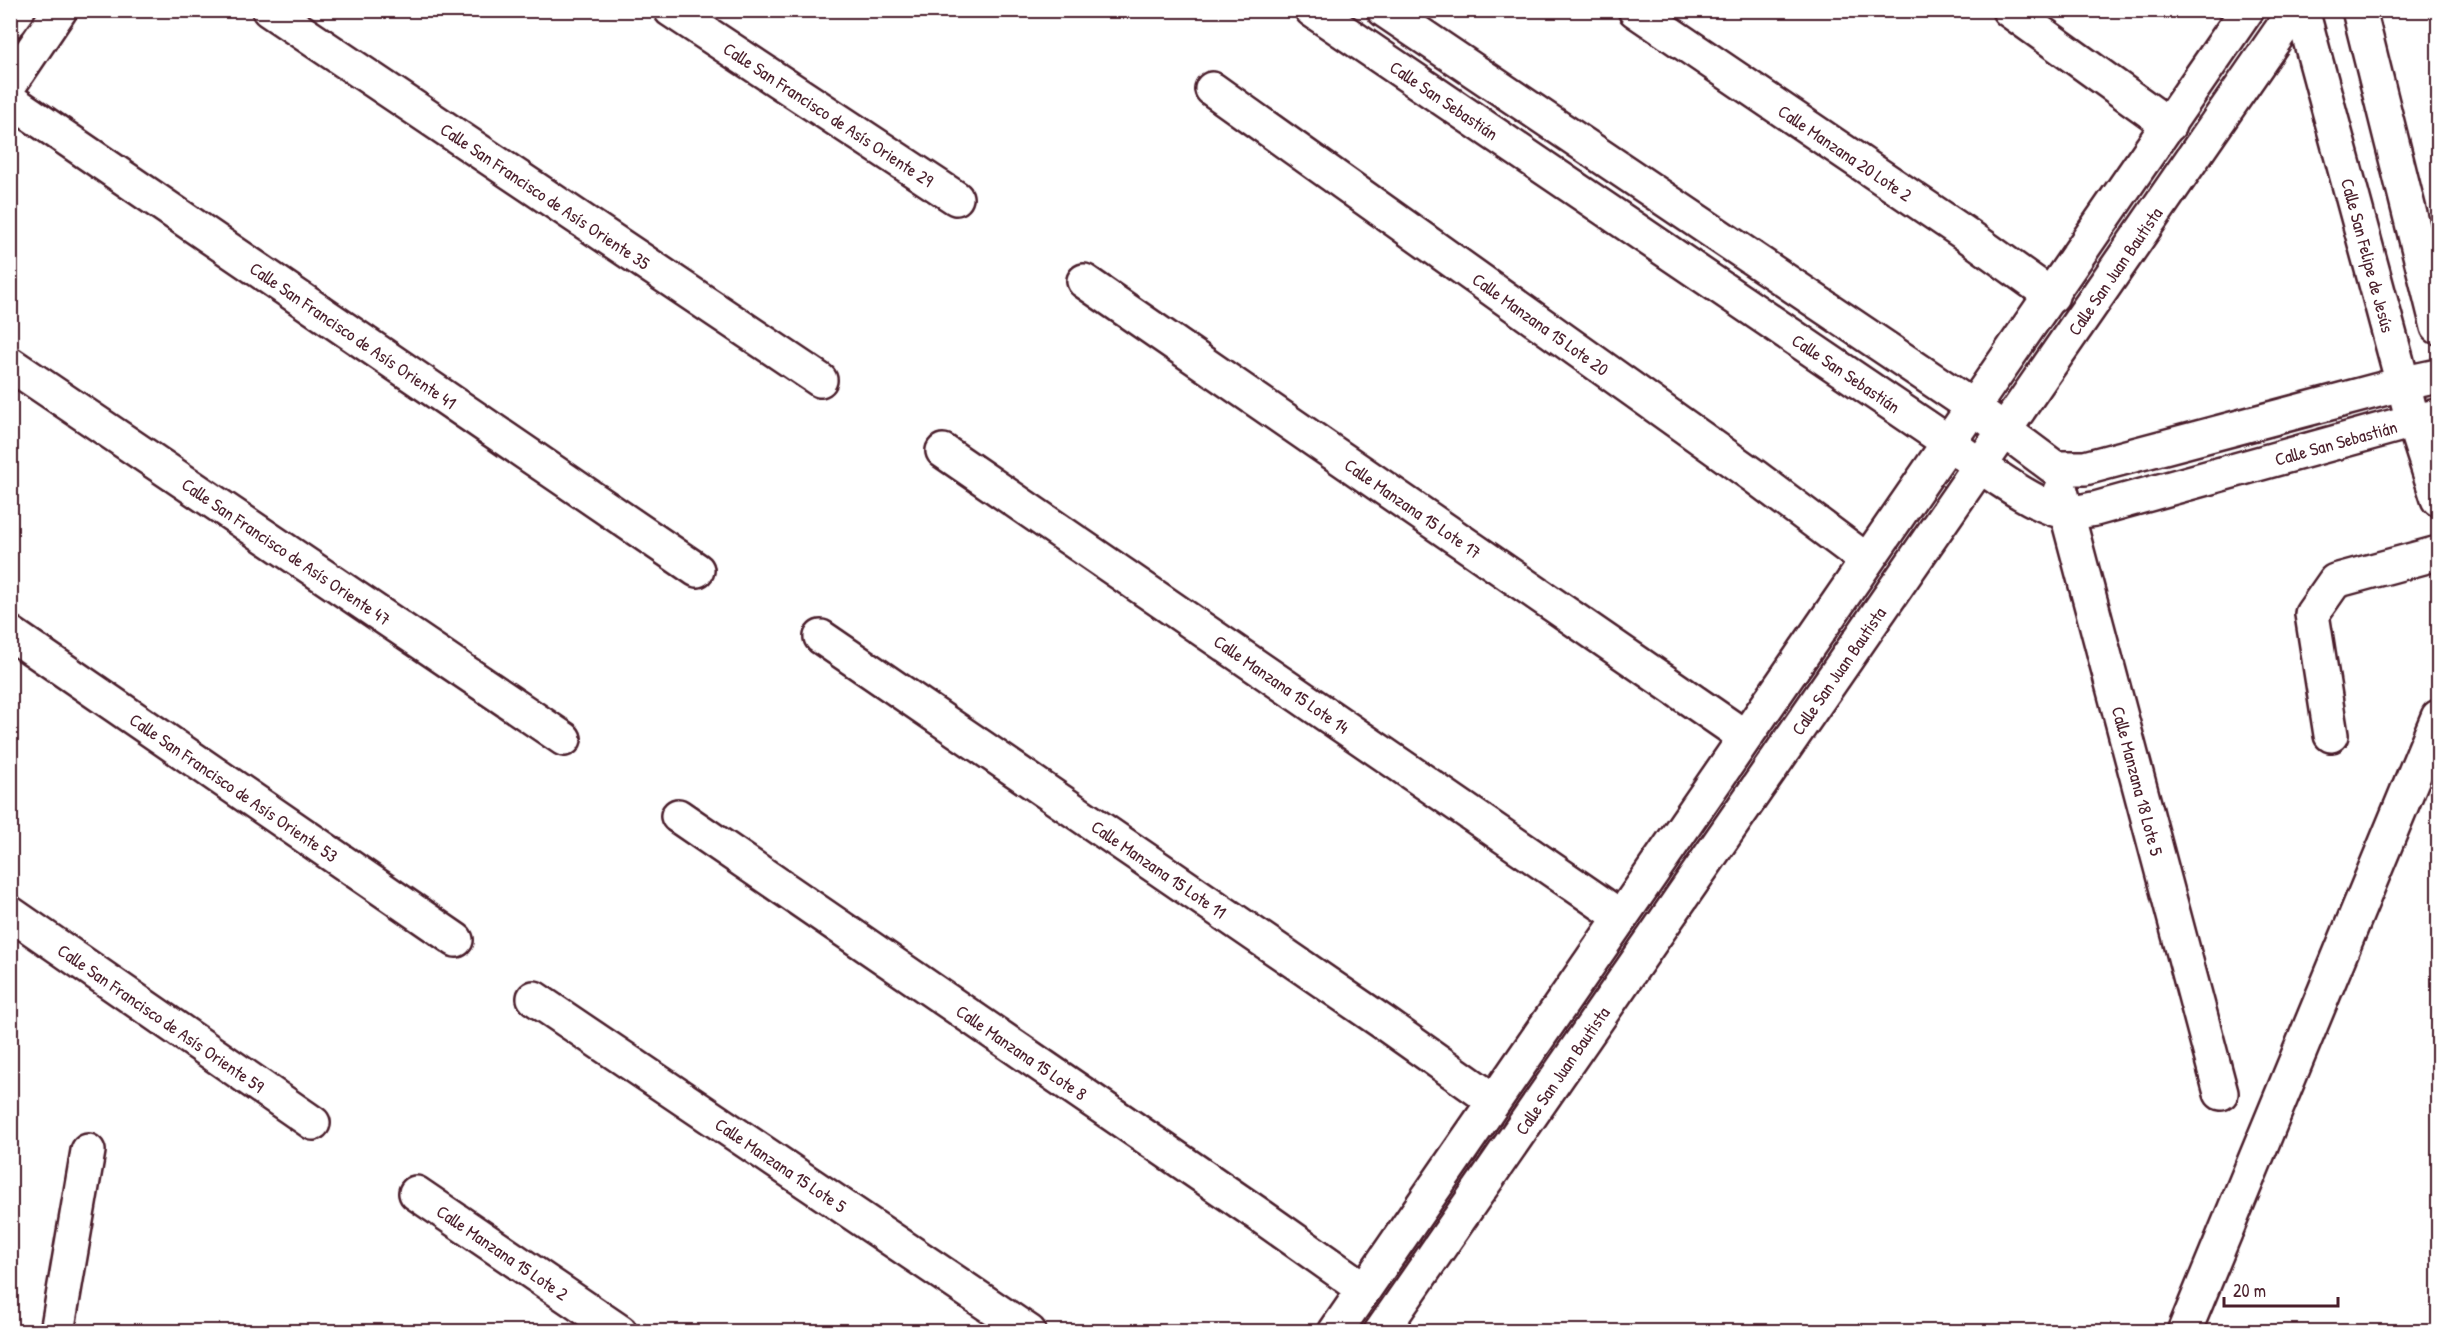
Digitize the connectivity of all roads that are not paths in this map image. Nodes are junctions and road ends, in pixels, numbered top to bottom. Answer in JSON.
{"nodes":[{"id":1,"x":18,"y":10,"type":"edge"},
{"id":2,"x":60,"y":10,"type":"edge"},
{"id":3,"x":269,"y":10,"type":"edge"},
{"id":4,"x":671,"y":10,"type":"edge"},
{"id":5,"x":1312,"y":10,"type":"edge"},
{"id":6,"x":1384,"y":10,"type":"edge"},
{"id":7,"x":1635,"y":10,"type":"edge"},
{"id":8,"x":2009,"y":10,"type":"edge"},
{"id":9,"x":2247,"y":10,"type":"edge"},
{"id":10,"x":2295,"y":10,"type":"edge"},
{"id":11,"x":2302,"y":10,"type":"edge"},
{"id":12,"x":2359,"y":10,"type":"edge"},
{"id":13,"x":10,"y":21,"type":"edge"},
{"id":14,"x":10,"y":84,"type":"edge"},
{"id":15,"x":1212,"y":89,"type":"dead end"},
{"id":16,"x":10,"y":100,"type":"edge"},
{"id":17,"x":2169,"y":124,"type":"junction"},
{"id":18,"x":956,"y":198,"type":"dead end"},
{"id":19,"x":1084,"y":280,"type":"dead end"},
{"id":20,"x":2052,"y":296,"type":"junction"},
{"id":21,"x":2439,"y":327,"type":"edge"},
{"id":22,"x":10,"y":364,"type":"edge"},
{"id":23,"x":2439,"y":376,"type":"edge"},
{"id":24,"x":820,"y":380,"type":"dead end"},
{"id":25,"x":2404,"y":382,"type":"junction"},
{"id":26,"x":1973,"y":407,"type":"junction"},
{"id":27,"x":2426,"y":419,"type":"edge"},
{"id":28,"x":2004,"y":430,"type":"junction"},
{"id":29,"x":1948,"y":442,"type":"junction"},
{"id":30,"x":943,"y":451,"type":"dead end"},
{"id":31,"x":1979,"y":466,"type":"junction"},
{"id":32,"x":2055,"y":468,"type":"junction"},
{"id":33,"x":2439,"y":499,"type":"edge"},
{"id":34,"x":2067,"y":512,"type":"junction"},
{"id":35,"x":2439,"y":554,"type":"edge"},
{"id":36,"x":1866,"y":560,"type":"junction"},
{"id":37,"x":697,"y":570,"type":"dead end"},
{"id":38,"x":10,"y":633,"type":"edge"},
{"id":39,"x":821,"y":637,"type":"dead end"},
{"id":40,"x":2439,"y":717,"type":"edge"},
{"id":41,"x":2331,"y":735,"type":"dead end"},
{"id":42,"x":1745,"y":737,"type":"junction"},
{"id":43,"x":564,"y":739,"type":"dead end"},
{"id":44,"x":678,"y":816,"type":"dead end"},
{"id":45,"x":10,"y":913,"type":"edge"},
{"id":46,"x":1621,"y":917,"type":"junction"},
{"id":47,"x":456,"y":940,"type":"dead end"},
{"id":48,"x":534,"y":998,"type":"dead end"},
{"id":49,"x":2221,"y":1093,"type":"dead end"},
{"id":50,"x":1494,"y":1101,"type":"junction"},
{"id":51,"x":313,"y":1123,"type":"dead end"},
{"id":52,"x":88,"y":1150,"type":"dead end"},
{"id":53,"x":416,"y":1193,"type":"dead end"},
{"id":54,"x":1364,"y":1289,"type":"junction"},
{"id":55,"x":57,"y":1332,"type":"edge"},
{"id":56,"x":620,"y":1332,"type":"edge"},
{"id":57,"x":1029,"y":1332,"type":"edge"},
{"id":58,"x":1335,"y":1332,"type":"edge"},
{"id":59,"x":1381,"y":1332,"type":"edge"},
{"id":60,"x":2184,"y":1332,"type":"edge"}],
"edges":[{"from":1,"to":13,"type":"street"},
{"from":2,"to":14,"type":"street"},
{"from":3,"to":24,"type":"street","name":"Calle San Francisco de Asís Oriente 35"},
{"from":4,"to":18,"type":"street","name":"Calle San Francisco de Asís Oriente 29"},
{"from":5,"to":29,"type":"street","name":"Calle San Sebastián"},
{"from":6,"to":26,"type":"street"},
{"from":7,"to":20,"type":"street","name":"Calle Manzana 20 Lote 2"},
{"from":8,"to":17,"type":"street"},
{"from":9,"to":17,"type":"street","name":"Calle San Juan Bautista"},
{"from":10,"to":28,"type":"street","name":"Calle San Juan Bautista"},
{"from":11,"to":25,"type":"street","name":"Calle San Felipe de Jesús"},
{"from":12,"to":21,"type":"street"},
{"from":15,"to":36,"type":"street","name":"Calle Manzana 15 Lote 20"},
{"from":16,"to":37,"type":"street","name":"Calle San Francisco de Asís Oriente 41"},
{"from":17,"to":20,"type":"street","name":"Calle San Juan Bautista"},
{"from":19,"to":42,"type":"street","name":"Calle Manzana 15 Lote 17"},
{"from":20,"to":26,"type":"street","name":"Calle San Juan Bautista"},
{"from":22,"to":43,"type":"street","name":"Calle San Francisco de Asís Oriente 47"},
{"from":23,"to":25,"type":"street"},
{"from":25,"to":27,"type":"street","name":"Calle San Felipe de Jesús"},
{"from":25,"to":32,"type":"street"},
{"from":26,"to":28,"type":"street"},
{"from":26,"to":29,"type":"street","name":"Calle San Juan Bautista"},
{"from":27,"to":33,"type":"street","name":"Calle San Felipe de Jesús"},
{"from":27,"to":34,"type":"street","name":"Calle San Sebastián"},
{"from":28,"to":31,"type":"street","name":"Calle San Juan Bautista"},
{"from":28,"to":32,"type":"street"},
{"from":29,"to":31,"type":"street","name":"Calle San Sebastián"},
{"from":29,"to":36,"type":"street","name":"Calle San Juan Bautista"},
{"from":30,"to":46,"type":"street","name":"Calle Manzana 15 Lote 14"},
{"from":31,"to":34,"type":"street","name":"Calle San Sebastián"},
{"from":31,"to":59,"type":"street","name":"Calle San Juan Bautista"},
{"from":32,"to":34,"type":"street","name":"Calle Manzana 18 Lote 5"},
{"from":34,"to":49,"type":"street","name":"Calle Manzana 18 Lote 5"},
{"from":35,"to":41,"type":"street"},
{"from":36,"to":42,"type":"street","name":"Calle San Juan Bautista"},
{"from":38,"to":47,"type":"street","name":"Calle San Francisco de Asís Oriente 53"},
{"from":39,"to":50,"type":"street","name":"Calle Manzana 15 Lote 11"},
{"from":40,"to":60,"type":"street"},
{"from":42,"to":46,"type":"street","name":"Calle San Juan Bautista"},
{"from":44,"to":54,"type":"street","name":"Calle Manzana 15 Lote 8"},
{"from":45,"to":51,"type":"street","name":"Calle San Francisco de Asís Oriente 59"},
{"from":46,"to":50,"type":"street","name":"Calle San Juan Bautista"},
{"from":48,"to":57,"type":"street","name":"Calle Manzana 15 Lote 5"},
{"from":50,"to":54,"type":"street","name":"Calle San Juan Bautista"},
{"from":52,"to":55,"type":"street"},
{"from":53,"to":56,"type":"street","name":"Calle Manzana 15 Lote 2"},
{"from":54,"to":58,"type":"street","name":"Calle San Juan Bautista"}]}
